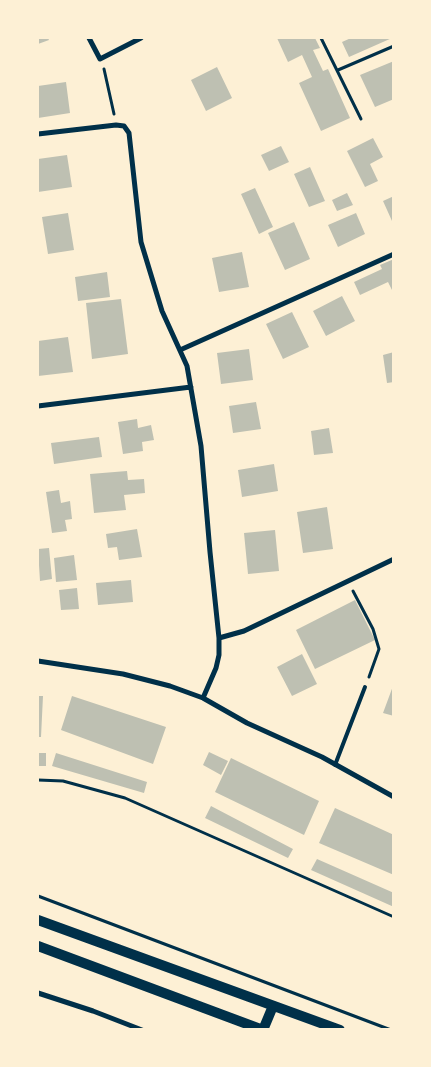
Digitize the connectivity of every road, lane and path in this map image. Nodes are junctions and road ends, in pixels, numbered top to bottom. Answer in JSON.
{"nodes":[{"id":1,"x":89,"y":38,"type":"edge"},
{"id":2,"x":142,"y":38,"type":"edge"},
{"id":3,"x":322,"y":38,"type":"edge"},
{"id":4,"x":394,"y":46,"type":"edge"},
{"id":5,"x":100,"y":59,"type":"junction"},
{"id":6,"x":338,"y":70,"type":"junction"},
{"id":7,"x":360,"y":119,"type":"dead end"},
{"id":8,"x":116,"y":125,"type":"junction"},
{"id":9,"x":38,"y":134,"type":"edge"},
{"id":10,"x":394,"y":254,"type":"edge"},
{"id":11,"x":180,"y":350,"type":"junction"},
{"id":12,"x":191,"y":387,"type":"junction"},
{"id":13,"x":38,"y":406,"type":"edge"},
{"id":14,"x":394,"y":560,"type":"edge"},
{"id":15,"x":348,"y":581,"type":"junction"},
{"id":16,"x":219,"y":638,"type":"junction"},
{"id":17,"x":38,"y":661,"type":"edge"},
{"id":18,"x":365,"y":687,"type":"joint"},
{"id":19,"x":203,"y":698,"type":"junction"},
{"id":20,"x":335,"y":765,"type":"junction"},
{"id":21,"x":38,"y":780,"type":"edge"},
{"id":22,"x":394,"y":797,"type":"edge"},
{"id":23,"x":38,"y":896,"type":"edge"},
{"id":24,"x":394,"y":917,"type":"edge"},
{"id":25,"x":38,"y":920,"type":"edge"},
{"id":26,"x":38,"y":946,"type":"edge"},
{"id":27,"x":38,"y":993,"type":"edge"},
{"id":28,"x":273,"y":1006,"type":"junction"},
{"id":29,"x":142,"y":1030,"type":"edge"},
{"id":30,"x":263,"y":1030,"type":"edge"},
{"id":31,"x":340,"y":1030,"type":"edge"},
{"id":32,"x":390,"y":1030,"type":"edge"}],
"edges":[{"from":1,"to":5,"type":"street"},
{"from":2,"to":5,"type":"street"},
{"from":3,"to":6,"type":"path"},
{"from":4,"to":6,"type":"path"},
{"from":5,"to":8,"type":"path"},
{"from":6,"to":7,"type":"path"},
{"from":8,"to":9,"type":"street"},
{"from":8,"to":11,"type":"street"},
{"from":10,"to":11,"type":"street"},
{"from":11,"to":12,"type":"street"},
{"from":12,"to":13,"type":"street"},
{"from":12,"to":16,"type":"street"},
{"from":14,"to":15,"type":"street"},
{"from":15,"to":16,"type":"street"},
{"from":15,"to":18,"type":"path"},
{"from":16,"to":19,"type":"street"},
{"from":17,"to":19,"type":"street"},
{"from":18,"to":20,"type":"lane"},
{"from":19,"to":20,"type":"street"},
{"from":20,"to":22,"type":"street"},
{"from":21,"to":24,"type":"path"},
{"from":23,"to":32,"type":"path"},
{"from":25,"to":28,"type":"main road"},
{"from":26,"to":30,"type":"main road"},
{"from":27,"to":29,"type":"street"},
{"from":28,"to":30,"type":"main road"},
{"from":28,"to":31,"type":"main road"}]}
